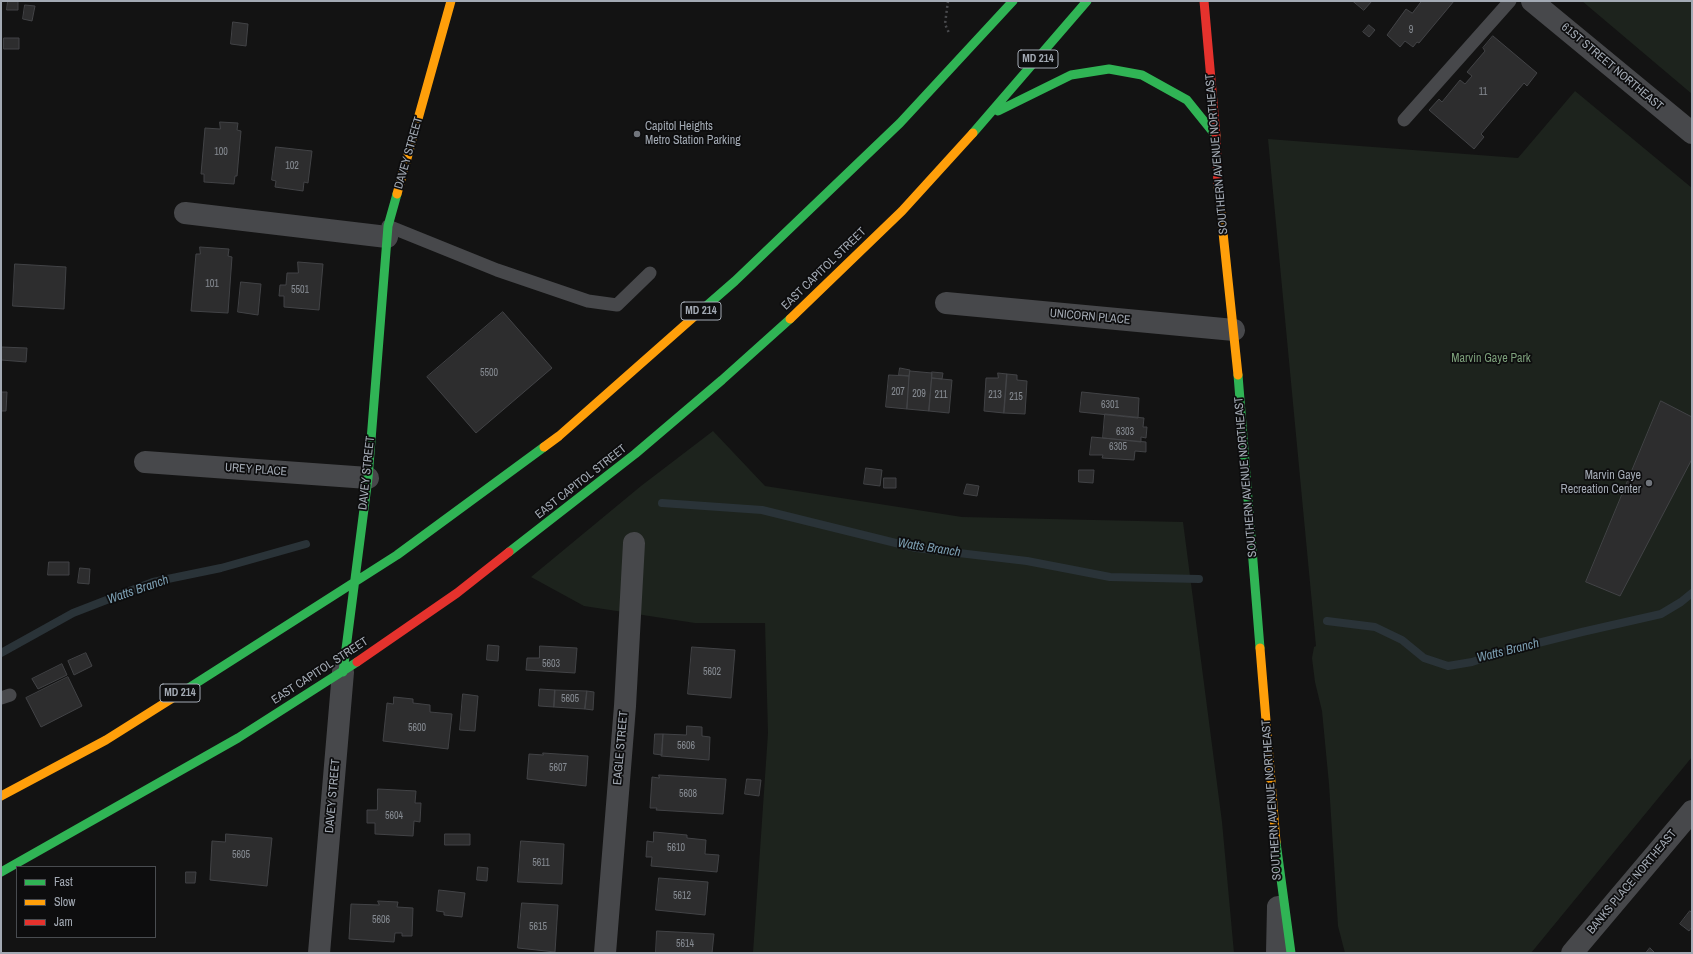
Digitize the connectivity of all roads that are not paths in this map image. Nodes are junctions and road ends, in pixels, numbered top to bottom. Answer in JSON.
{"nodes":[{"id":1,"x":451,"y":1,"type":"edge"},
{"id":2,"x":1013,"y":1,"type":"edge"},
{"id":3,"x":1087,"y":1,"type":"edge"},
{"id":4,"x":1204,"y":1,"type":"edge"},
{"id":5,"x":1510,"y":1,"type":"edge"},
{"id":6,"x":1532,"y":1,"type":"edge"},
{"id":7,"x":988,"y":116,"type":"junction"},
{"id":8,"x":1404,"y":120,"type":"dead end"},
{"id":9,"x":1692,"y":133,"type":"edge"},
{"id":10,"x":1216,"y":136,"type":"junction"},
{"id":11,"x":185,"y":214,"type":"dead end"},
{"id":12,"x":387,"y":232,"type":"junction"},
{"id":13,"x":650,"y":273,"type":"dead end"},
{"id":14,"x":946,"y":303,"type":"dead end"},
{"id":15,"x":1234,"y":330,"type":"junction"},
{"id":16,"x":145,"y":462,"type":"dead end"},
{"id":17,"x":368,"y":478,"type":"junction"},
{"id":18,"x":634,"y":543,"type":"dead end"},
{"id":19,"x":355,"y":583,"type":"junction"},
{"id":20,"x":343,"y":672,"type":"junction"},
{"id":21,"x":1,"y":796,"type":"edge"},
{"id":22,"x":1692,"y":811,"type":"edge"},
{"id":23,"x":1278,"y":863,"type":"junction"},
{"id":24,"x":1,"y":872,"type":"edge"},
{"id":25,"x":319,"y":953,"type":"edge"},
{"id":26,"x":605,"y":953,"type":"edge"},
{"id":27,"x":1277,"y":953,"type":"edge"},
{"id":28,"x":1291,"y":953,"type":"edge"},
{"id":29,"x":1572,"y":953,"type":"edge"}],
"edges":[{"from":1,"to":12,"type":"main road","name":"DAVEY STREET"},
{"from":2,"to":19,"type":"main road","number":"MD 214"},
{"from":3,"to":7,"type":"main road","name":"EAST CAPITOL STREET","number":"MD 214"},
{"from":4,"to":10,"type":"main road","name":"SOUTHERN AVENUE NORTHEAST"},
{"from":5,"to":8,"type":"lane"},
{"from":6,"to":9,"type":"street","name":"61ST STREET NORTHEAST"},
{"from":7,"to":10,"type":"main road"},
{"from":7,"to":20,"type":"main road","name":"EAST CAPITOL STREET","number":"MD 214"},
{"from":10,"to":15,"type":"main road","name":"SOUTHERN AVENUE NORTHEAST"},
{"from":11,"to":12,"type":"street"},
{"from":12,"to":13,"type":"lane"},
{"from":12,"to":17,"type":"main road","name":"DAVEY STREET"},
{"from":14,"to":15,"type":"street","name":"UNICORN PLACE"},
{"from":15,"to":23,"type":"main road","name":"SOUTHERN AVENUE NORTHEAST"},
{"from":16,"to":17,"type":"street","name":"UREY PLACE"},
{"from":17,"to":19,"type":"main road","name":"DAVEY STREET"},
{"from":18,"to":26,"type":"street","name":"EAGLE STREET"},
{"from":19,"to":20,"type":"main road","name":"DAVEY STREET"},
{"from":19,"to":21,"type":"main road","number":"MD 214"},
{"from":20,"to":24,"type":"main road","name":"EAST CAPITOL STREET","number":"MD 214"},
{"from":20,"to":25,"type":"street","name":"DAVEY STREET"},
{"from":22,"to":29,"type":"street","name":"BANKS PLACE NORTHEAST"},
{"from":23,"to":27,"type":"street","name":"SOUTHERN AVENUE NORTHEAST"},
{"from":23,"to":28,"type":"main road"}]}
